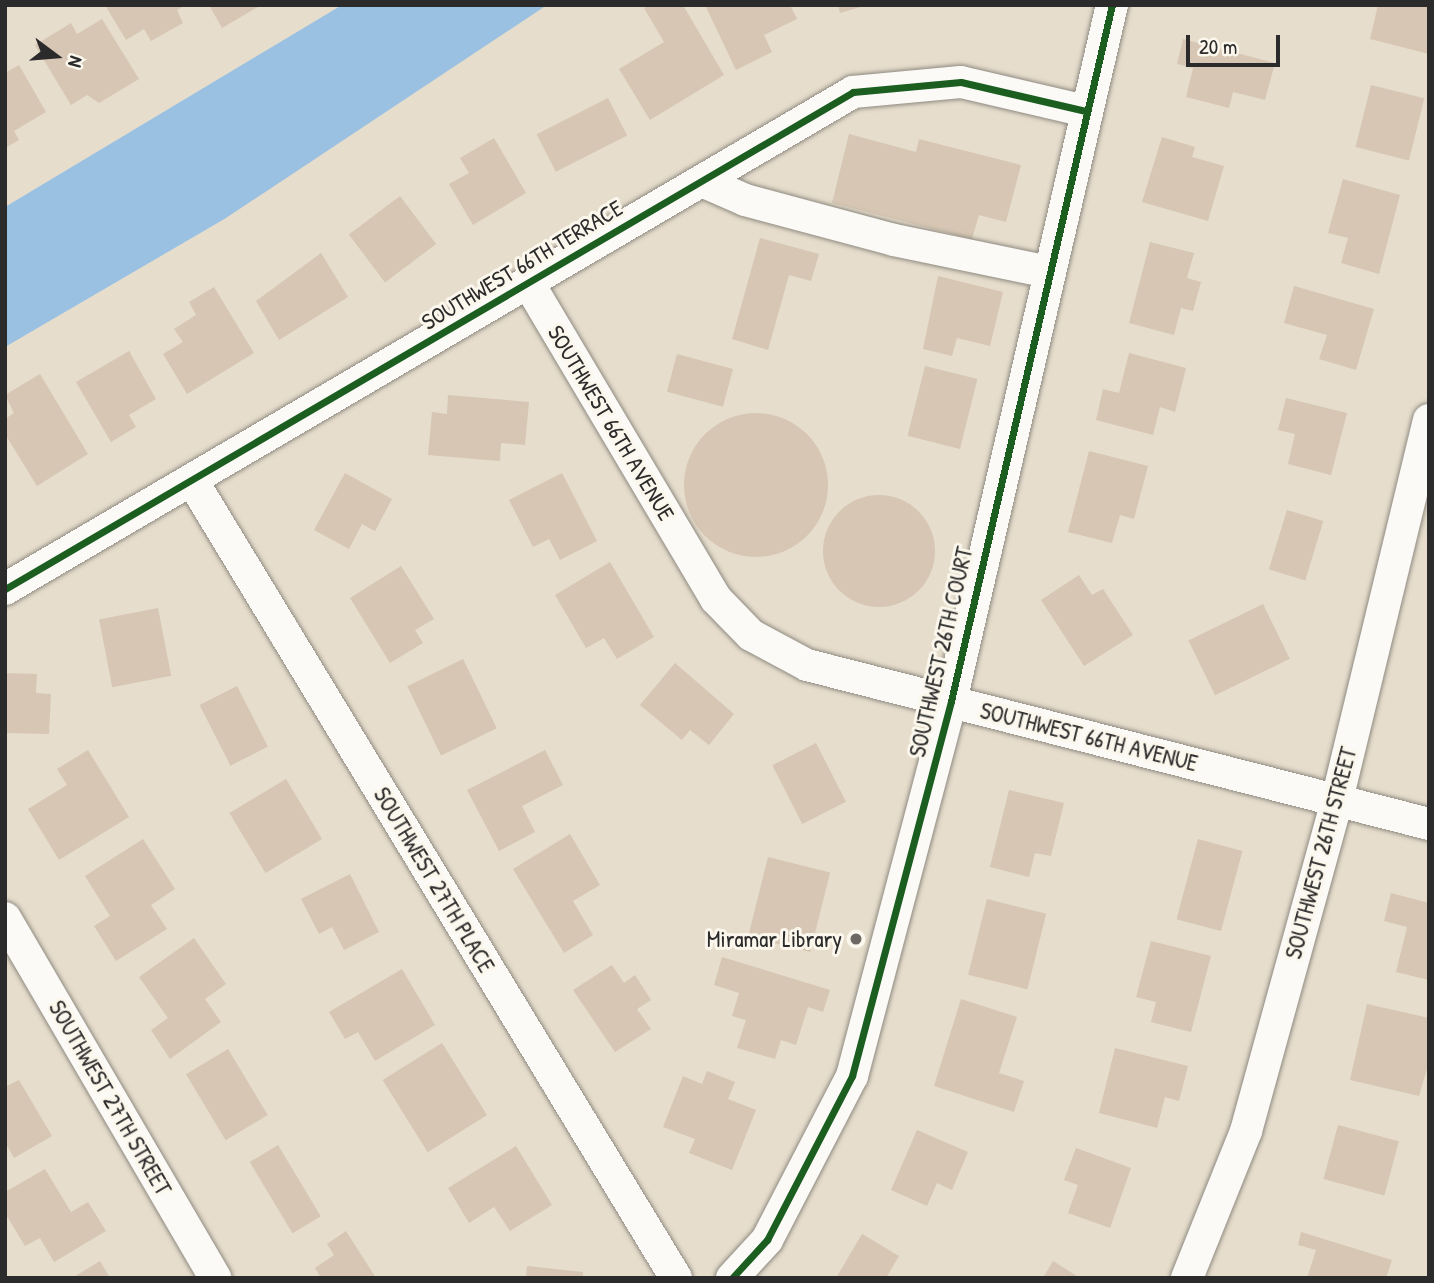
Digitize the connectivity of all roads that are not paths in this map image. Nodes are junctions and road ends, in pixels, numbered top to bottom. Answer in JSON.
{"nodes":[{"id":1,"x":1112,"y":5,"type":"edge"},
{"id":2,"x":1086,"y":111,"type":"junction"},
{"id":3,"x":702,"y":181,"type":"junction"},
{"id":4,"x":1049,"y":272,"type":"junction"},
{"id":5,"x":529,"y":284,"type":"junction"},
{"id":6,"x":1429,"y":420,"type":"edge"},
{"id":7,"x":193,"y":482,"type":"junction"},
{"id":8,"x":5,"y":589,"type":"edge"},
{"id":9,"x":951,"y":701,"type":"junction"},
{"id":10,"x":1337,"y":800,"type":"junction"},
{"id":11,"x":1429,"y":824,"type":"edge"},
{"id":12,"x":5,"y":918,"type":"edge"},
{"id":13,"x":215,"y":1278,"type":"edge"},
{"id":14,"x":676,"y":1278,"type":"edge"},
{"id":15,"x":732,"y":1278,"type":"edge"},
{"id":16,"x":1187,"y":1278,"type":"edge"}],
"edges":[{"from":1,"to":2,"type":"street","name":"SOUTHWEST 26TH COURT"},
{"from":2,"to":3,"type":"street","name":"SOUTHWEST 66TH TERRACE"},
{"from":2,"to":4,"type":"street","name":"SOUTHWEST 26TH COURT"},
{"from":3,"to":4,"type":"street"},
{"from":3,"to":5,"type":"street","name":"SOUTHWEST 66TH TERRACE"},
{"from":4,"to":9,"type":"street","name":"SOUTHWEST 26TH COURT"},
{"from":5,"to":7,"type":"street","name":"SOUTHWEST 66TH TERRACE"},
{"from":5,"to":9,"type":"street","name":"SOUTHWEST 66TH AVENUE"},
{"from":6,"to":10,"type":"street","name":"SOUTHWEST 26TH STREET"},
{"from":7,"to":8,"type":"street","name":"SOUTHWEST 66TH TERRACE"},
{"from":7,"to":14,"type":"street","name":"SOUTHWEST 27TH PLACE"},
{"from":9,"to":10,"type":"street","name":"SOUTHWEST 66TH AVENUE"},
{"from":9,"to":15,"type":"street","name":"SOUTHWEST 26TH COURT"},
{"from":10,"to":11,"type":"street","name":"SOUTHWEST 66TH AVENUE"},
{"from":10,"to":16,"type":"street","name":"SOUTHWEST 26TH STREET"},
{"from":12,"to":13,"type":"street","name":"SOUTHWEST 27TH STREET"}]}
